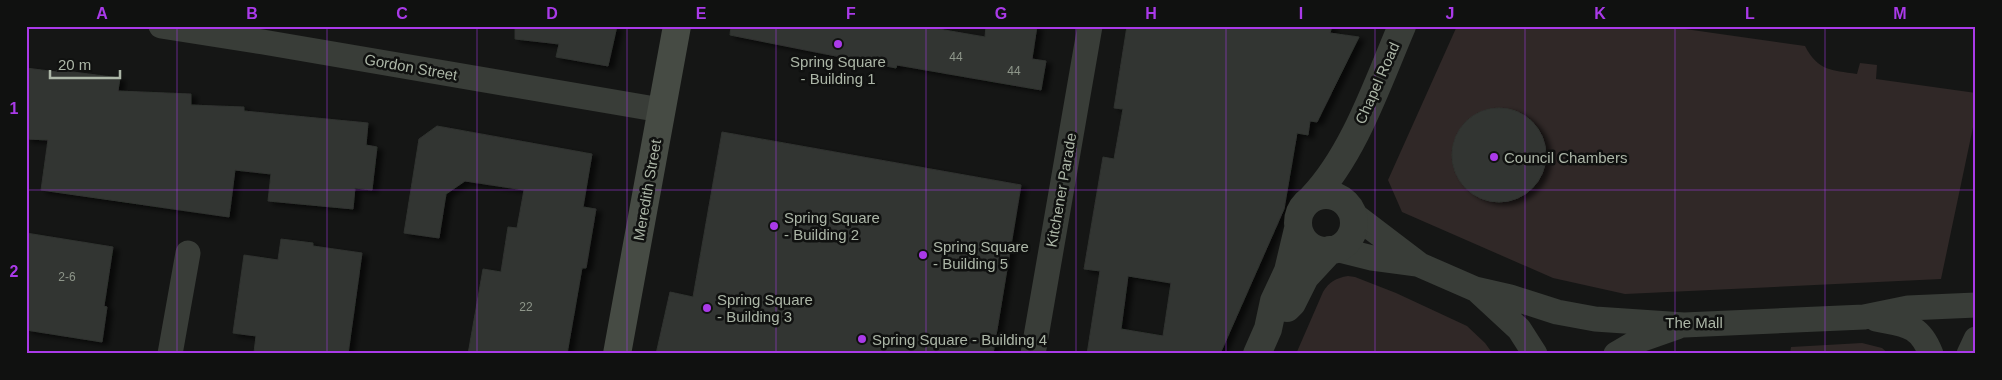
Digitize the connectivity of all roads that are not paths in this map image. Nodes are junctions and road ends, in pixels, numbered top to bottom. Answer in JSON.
{"nodes":[{"id":1,"x":161,"y":26,"type":"edge"},
{"id":2,"x":677,"y":26,"type":"edge"},
{"id":3,"x":1090,"y":26,"type":"edge"},
{"id":4,"x":1402,"y":26,"type":"edge"},
{"id":5,"x":264,"y":34,"type":"edge"},
{"id":6,"x":661,"y":110,"type":"junction"},
{"id":7,"x":1352,"y":140,"type":"junction"},
{"id":8,"x":1312,"y":198,"type":"junction"},
{"id":9,"x":1352,"y":212,"type":"junction"},
{"id":10,"x":1298,"y":229,"type":"junction"},
{"id":11,"x":1333,"y":250,"type":"junction"},
{"id":12,"x":188,"y":253,"type":"dead end"},
{"id":13,"x":1420,"y":265,"type":"junction"},
{"id":14,"x":1475,"y":289,"type":"junction"},
{"id":15,"x":1976,"y":305,"type":"edge"},
{"id":16,"x":1864,"y":317,"type":"junction"},
{"id":17,"x":1684,"y":325,"type":"junction"},
{"id":18,"x":1268,"y":329,"type":"junction"},
{"id":19,"x":1976,"y":340,"type":"edge"},
{"id":20,"x":170,"y":354,"type":"edge"},
{"id":21,"x":617,"y":354,"type":"edge"},
{"id":22,"x":1033,"y":354,"type":"edge"},
{"id":23,"x":1257,"y":354,"type":"edge"},
{"id":24,"x":1535,"y":354,"type":"edge"},
{"id":25,"x":1616,"y":354,"type":"edge"},
{"id":26,"x":1931,"y":354,"type":"edge"},
{"id":27,"x":1969,"y":354,"type":"edge"}],
"edges":[{"from":1,"to":5,"type":"street","name":"Gordon Street"},
{"from":2,"to":6,"type":"main road","name":"Meredith Street"},
{"from":3,"to":22,"type":"street","name":"Kitchener Parade"},
{"from":4,"to":7,"type":"street","name":"Chapel Road"},
{"from":5,"to":6,"type":"street","name":"Gordon Street"},
{"from":6,"to":21,"type":"main road","name":"Meredith Street"},
{"from":7,"to":8,"type":"street","name":"Chapel Road"},
{"from":7,"to":9,"type":"street","name":"Chapel Road"},
{"from":8,"to":9,"type":"street"},
{"from":8,"to":10,"type":"street"},
{"from":9,"to":11,"type":"street"},
{"from":9,"to":13,"type":"street","name":"The Mall"},
{"from":10,"to":11,"type":"street"},
{"from":10,"to":18,"type":"street"},
{"from":11,"to":13,"type":"street","name":"The Mall"},
{"from":11,"to":18,"type":"street"},
{"from":12,"to":20,"type":"street"},
{"from":13,"to":14,"type":"street","name":"The Mall"},
{"from":14,"to":17,"type":"street","name":"The Mall"},
{"from":14,"to":24,"type":"street"},
{"from":15,"to":16,"type":"street","name":"The Mall"},
{"from":16,"to":17,"type":"street","name":"The Mall"},
{"from":16,"to":26,"type":"street"},
{"from":17,"to":25,"type":"street"},
{"from":18,"to":23,"type":"street"},
{"from":19,"to":27,"type":"street"}]}
